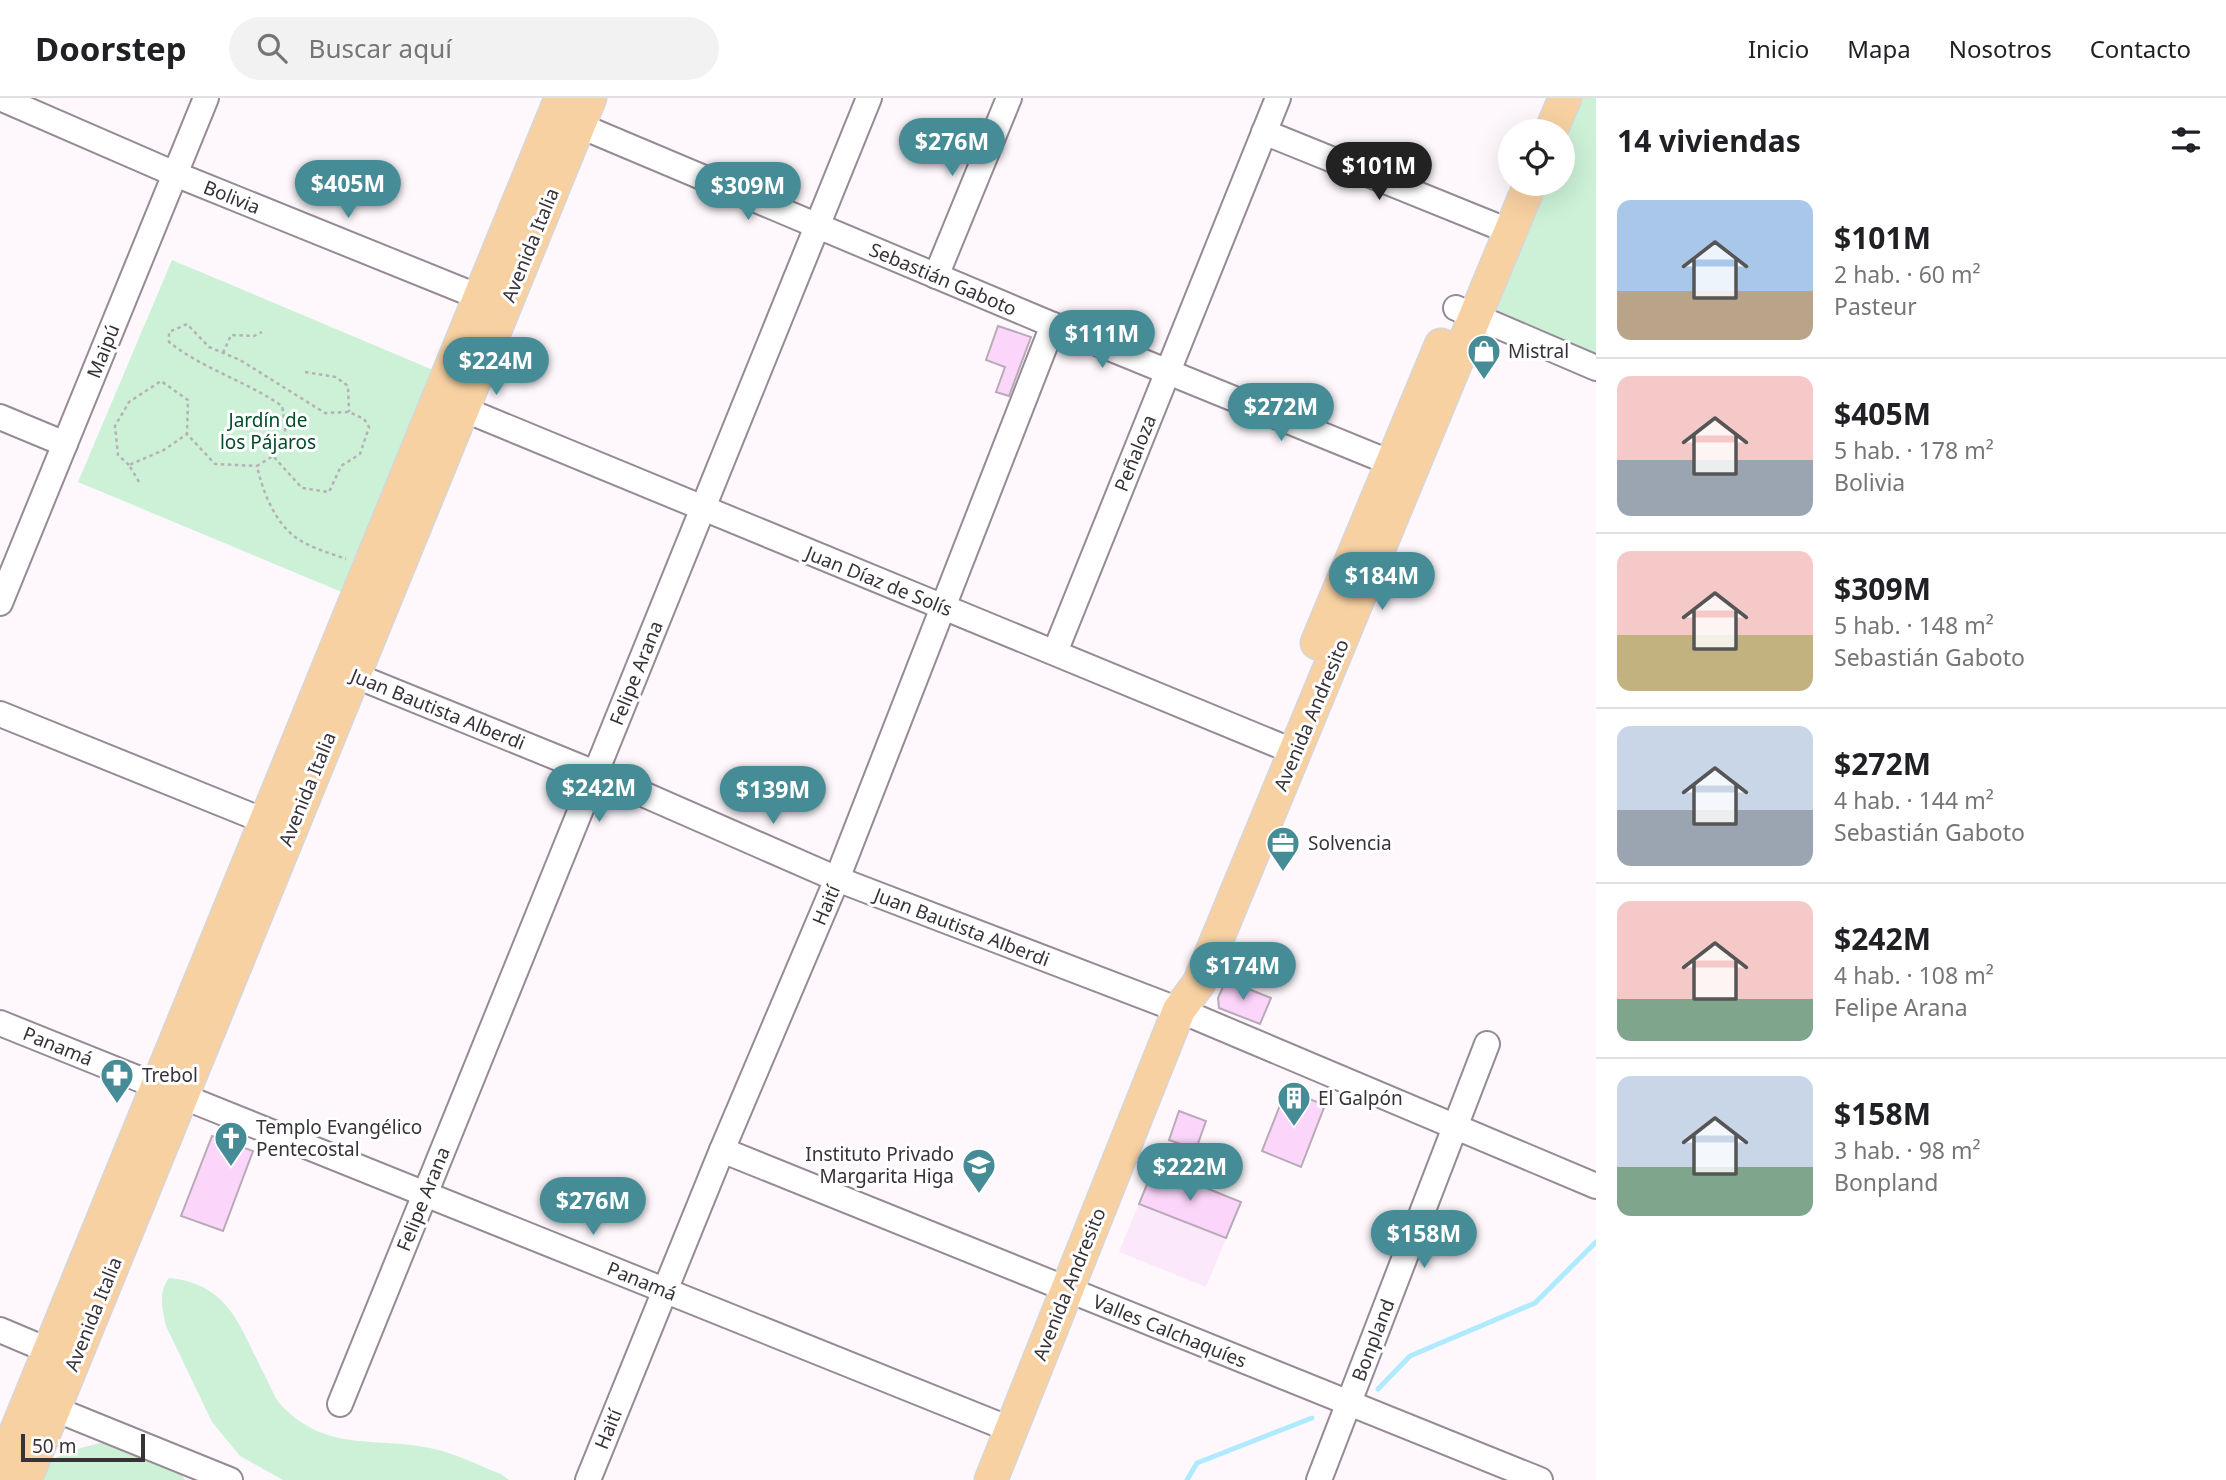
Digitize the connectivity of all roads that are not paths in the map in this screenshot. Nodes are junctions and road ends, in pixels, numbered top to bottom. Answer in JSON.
{"nodes":[{"id":1,"x":0,"y":98,"type":"edge"},
{"id":2,"x":206,"y":98,"type":"edge"},
{"id":3,"x":869,"y":98,"type":"edge"},
{"id":4,"x":1009,"y":98,"type":"edge"},
{"id":5,"x":1278,"y":98,"type":"edge"},
{"id":6,"x":1542,"y":98,"type":"edge"},
{"id":7,"x":1565,"y":98,"type":"edge"},
{"id":8,"x":571,"y":109,"type":"edge"},
{"id":9,"x":1534,"y":119,"type":"edge"},
{"id":10,"x":1556,"y":119,"type":"edge"},
{"id":11,"x":1264,"y":132,"type":"junction"},
{"id":12,"x":175,"y":174,"type":"junction"},
{"id":13,"x":1507,"y":196,"type":"edge"},
{"id":14,"x":1522,"y":196,"type":"edge"},
{"id":15,"x":817,"y":227,"type":"junction"},
{"id":16,"x":1501,"y":227,"type":"junction"},
{"id":17,"x":936,"y":276,"type":"junction"},
{"id":18,"x":492,"y":302,"type":"junction"},
{"id":19,"x":1466,"y":313,"type":"junction"},
{"id":20,"x":1053,"y":326,"type":"junction"},
{"id":21,"x":1596,"y":368,"type":"edge"},
{"id":22,"x":1168,"y":372,"type":"junction"},
{"id":23,"x":463,"y":409,"type":"junction"},
{"id":24,"x":0,"y":417,"type":"edge"},
{"id":25,"x":65,"y":444,"type":"junction"},
{"id":26,"x":1401,"y":467,"type":"junction"},
{"id":27,"x":702,"y":509,"type":"junction"},
{"id":28,"x":0,"y":603,"type":"edge"},
{"id":29,"x":944,"y":608,"type":"junction"},
{"id":30,"x":1055,"y":652,"type":"junction"},
{"id":31,"x":341,"y":670,"type":"junction"},
{"id":32,"x":0,"y":714,"type":"edge"},
{"id":33,"x":1286,"y":748,"type":"junction"},
{"id":34,"x":595,"y":773,"type":"junction"},
{"id":35,"x":277,"y":827,"type":"junction"},
{"id":36,"x":837,"y":879,"type":"junction"},
{"id":37,"x":1179,"y":1010,"type":"junction"},
{"id":38,"x":0,"y":1023,"type":"edge"},
{"id":39,"x":1487,"y":1044,"type":"dead end"},
{"id":40,"x":169,"y":1091,"type":"junction"},
{"id":41,"x":1455,"y":1126,"type":"junction"},
{"id":42,"x":722,"y":1150,"type":"junction"},
{"id":43,"x":1596,"y":1185,"type":"edge"},
{"id":44,"x":425,"y":1194,"type":"junction"},
{"id":45,"x":1066,"y":1289,"type":"junction"},
{"id":46,"x":664,"y":1290,"type":"junction"},
{"id":47,"x":0,"y":1330,"type":"edge"},
{"id":48,"x":61,"y":1355,"type":"junction"},
{"id":49,"x":1348,"y":1403,"type":"junction"},
{"id":50,"x":42,"y":1404,"type":"junction"},
{"id":51,"x":340,"y":1404,"type":"dead end"},
{"id":52,"x":1012,"y":1430,"type":"junction"},
{"id":53,"x":0,"y":1471,"type":"edge"},
{"id":54,"x":25,"y":1480,"type":"edge"},
{"id":55,"x":230,"y":1480,"type":"edge"},
{"id":56,"x":588,"y":1480,"type":"edge"},
{"id":57,"x":991,"y":1480,"type":"edge"},
{"id":58,"x":1318,"y":1480,"type":"edge"},
{"id":59,"x":1540,"y":1480,"type":"edge"}],
"edges":[{"from":1,"to":12,"type":"street","name":"Bolivia"},
{"from":2,"to":12,"type":"street","name":"Maipú"},
{"from":3,"to":15,"type":"street","name":"Felipe Arana"},
{"from":4,"to":17,"type":"street"},
{"from":5,"to":11,"type":"street","name":"Peñaloza"},
{"from":6,"to":9,"type":"main road"},
{"from":7,"to":10,"type":"main road"},
{"from":8,"to":15,"type":"street","name":"Sebastián Gaboto"},
{"from":8,"to":18,"type":"main road","name":"Avenida Italia"},
{"from":11,"to":16,"type":"street"},
{"from":11,"to":22,"type":"street","name":"Peñaloza"},
{"from":12,"to":18,"type":"street","name":"Bolivia"},
{"from":12,"to":25,"type":"street","name":"Maipú"},
{"from":13,"to":16,"type":"main road","name":"Avenida Andresito"},
{"from":14,"to":16,"type":"main road","name":"Avenida Andresito"},
{"from":15,"to":17,"type":"street","name":"Sebastián Gaboto"},
{"from":15,"to":27,"type":"street","name":"Felipe Arana"},
{"from":16,"to":19,"type":"main road","name":"Avenida Andresito"},
{"from":17,"to":20,"type":"street","name":"Sebastián Gaboto"},
{"from":18,"to":23,"type":"main road","name":"Avenida Italia"},
{"from":18,"to":31,"type":"main road","name":"Avenida Italia"},
{"from":19,"to":21,"type":"street"},
{"from":19,"to":26,"type":"main road","name":"Avenida Andresito"},
{"from":20,"to":22,"type":"street","name":"Sebastián Gaboto"},
{"from":20,"to":29,"type":"street","name":"Haití"},
{"from":22,"to":26,"type":"street","name":"Sebastián Gaboto"},
{"from":22,"to":30,"type":"street","name":"Peñaloza"},
{"from":23,"to":27,"type":"street","name":"Juan Díaz de Solís"},
{"from":23,"to":31,"type":"main road","name":"Avenida Italia"},
{"from":24,"to":25,"type":"street"},
{"from":25,"to":28,"type":"street","name":"Maipú"},
{"from":26,"to":33,"type":"main road","name":"Avenida Andresito"},
{"from":27,"to":29,"type":"street","name":"Juan Díaz de Solís"},
{"from":27,"to":34,"type":"street","name":"Felipe Arana"},
{"from":29,"to":30,"type":"street","name":"Juan Díaz de Solís"},
{"from":29,"to":36,"type":"street","name":"Haití"},
{"from":30,"to":33,"type":"street","name":"Juan Díaz de Solís"},
{"from":31,"to":34,"type":"street","name":"Juan Bautista Alberdi"},
{"from":31,"to":35,"type":"main road","name":"Avenida Italia"},
{"from":32,"to":35,"type":"street"},
{"from":33,"to":37,"type":"main road","name":"Avenida Andresito"},
{"from":34,"to":36,"type":"street","name":"Juan Bautista Alberdi"},
{"from":34,"to":44,"type":"street","name":"Felipe Arana"},
{"from":35,"to":40,"type":"main road","name":"Avenida Italia"},
{"from":36,"to":37,"type":"street","name":"Juan Bautista Alberdi"},
{"from":36,"to":42,"type":"street","name":"Haití"},
{"from":37,"to":41,"type":"street","name":"Juan Bautista Alberdi"},
{"from":37,"to":45,"type":"main road","name":"Avenida Andresito"},
{"from":38,"to":40,"type":"street","name":"Panamá"},
{"from":39,"to":41,"type":"street","name":"Bonpland"},
{"from":40,"to":44,"type":"street","name":"Panamá"},
{"from":40,"to":48,"type":"main road","name":"Avenida Italia"},
{"from":41,"to":43,"type":"street","name":"Juan Bautista Alberdi"},
{"from":41,"to":49,"type":"street","name":"Bonpland"},
{"from":42,"to":45,"type":"street","name":"Valles Calchaquíes"},
{"from":42,"to":46,"type":"street","name":"Haití"},
{"from":44,"to":46,"type":"street","name":"Panamá"},
{"from":44,"to":51,"type":"street","name":"Felipe Arana"},
{"from":45,"to":49,"type":"street","name":"Valles Calchaquíes"},
{"from":45,"to":52,"type":"main road","name":"Avenida Andresito"},
{"from":46,"to":52,"type":"street","name":"Panamá"},
{"from":46,"to":56,"type":"street","name":"Haití"},
{"from":47,"to":48,"type":"street"},
{"from":48,"to":50,"type":"main road","name":"Avenida Italia"},
{"from":49,"to":58,"type":"street","name":"Bonpland"},
{"from":49,"to":59,"type":"street","name":"Valles Calchaquíes"},
{"from":50,"to":53,"type":"main road","name":"Avenida Italia"},
{"from":50,"to":54,"type":"main road","name":"Avenida Italia"},
{"from":50,"to":55,"type":"street"},
{"from":52,"to":57,"type":"main road","name":"Avenida Andresito"}]}
